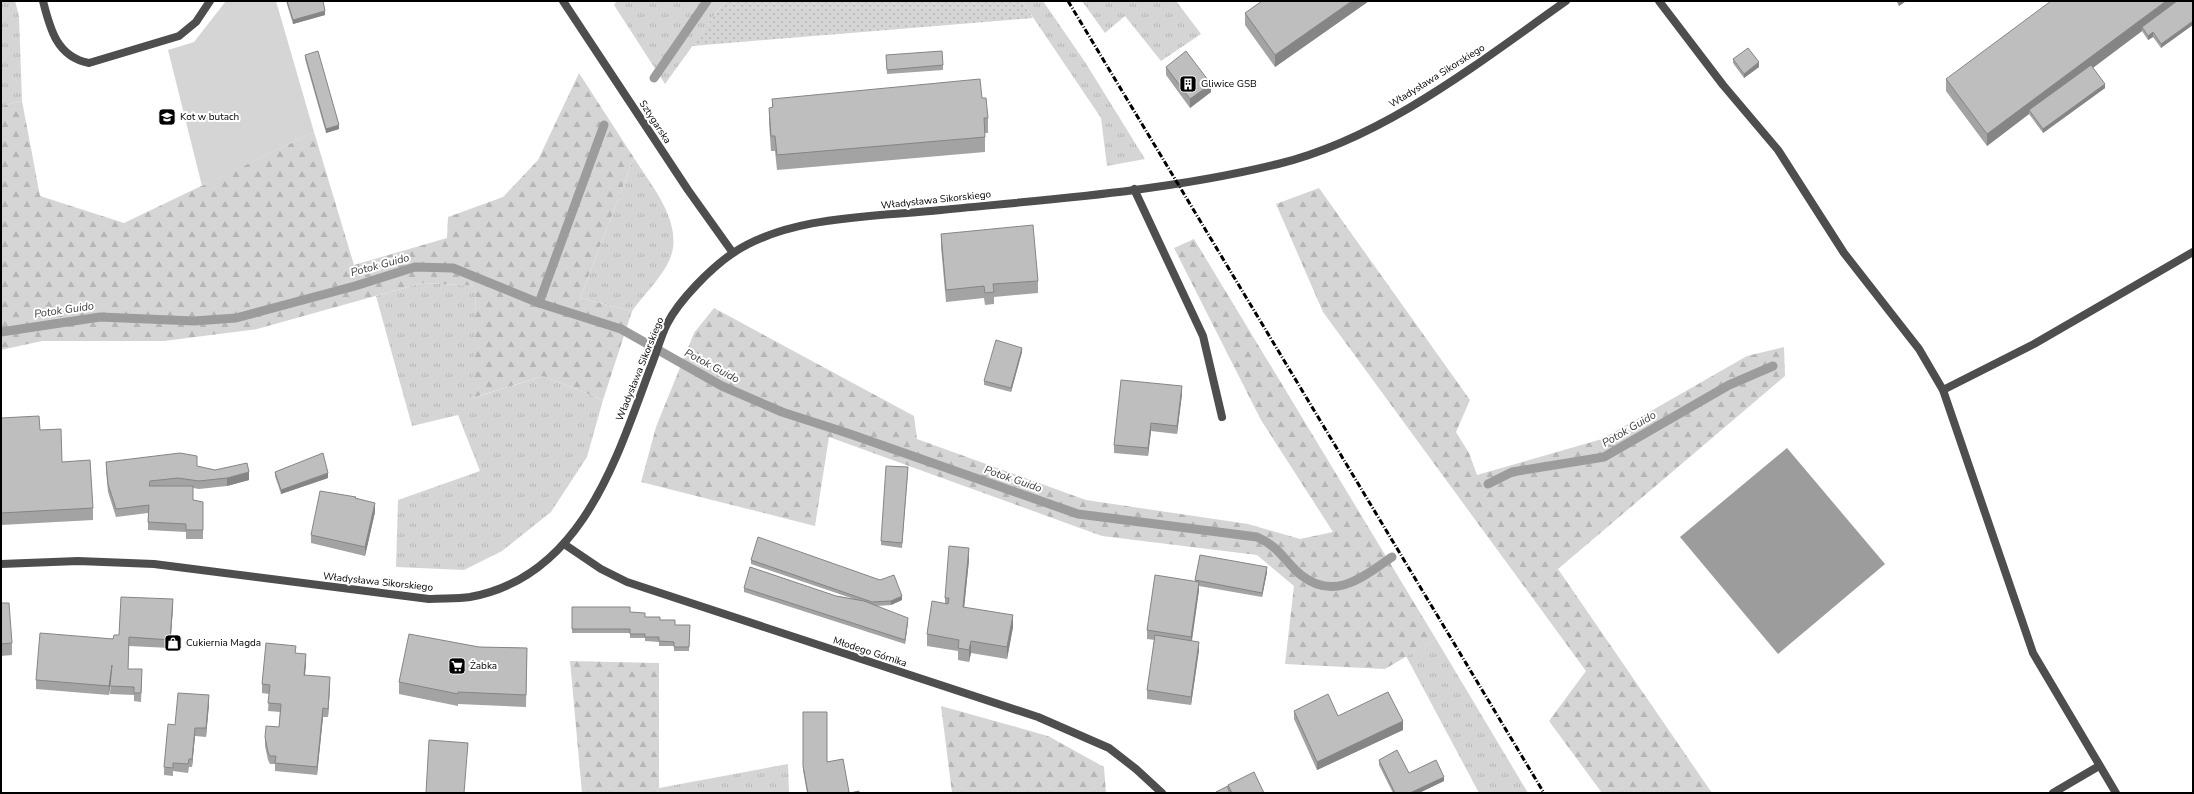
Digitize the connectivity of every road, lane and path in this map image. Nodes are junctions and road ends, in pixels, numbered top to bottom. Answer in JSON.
{"nodes":[{"id":1,"x":43,"y":1,"type":"edge"},
{"id":2,"x":210,"y":1,"type":"edge"},
{"id":3,"x":563,"y":1,"type":"edge"},
{"id":4,"x":1566,"y":1,"type":"edge"},
{"id":5,"x":1659,"y":1,"type":"edge"},
{"id":6,"x":1134,"y":189,"type":"junction"},
{"id":7,"x":2193,"y":252,"type":"edge"},
{"id":8,"x":732,"y":253,"type":"junction"},
{"id":9,"x":1943,"y":390,"type":"junction"},
{"id":10,"x":1222,"y":417,"type":"dead end"},
{"id":11,"x":564,"y":544,"type":"junction"},
{"id":12,"x":1,"y":564,"type":"edge"},
{"id":13,"x":2099,"y":766,"type":"junction"},
{"id":14,"x":1162,"y":793,"type":"edge"},
{"id":15,"x":2053,"y":793,"type":"edge"},
{"id":16,"x":2116,"y":793,"type":"edge"}],
"edges":[{"from":1,"to":2,"type":"street"},
{"from":3,"to":8,"type":"street","name":"Sztygarska"},
{"from":4,"to":6,"type":"street","name":"Władysława Sikorskiego"},
{"from":5,"to":9,"type":"street"},
{"from":6,"to":8,"type":"street","name":"Władysława Sikorskiego"},
{"from":6,"to":10,"type":"street"},
{"from":7,"to":9,"type":"street"},
{"from":8,"to":11,"type":"street","name":"Władysława Sikorskiego"},
{"from":9,"to":13,"type":"street"},
{"from":11,"to":12,"type":"street","name":"Władysława Sikorskiego"},
{"from":11,"to":14,"type":"street","name":"Młodego Górnika"},
{"from":13,"to":15,"type":"street"},
{"from":13,"to":16,"type":"street"}]}
